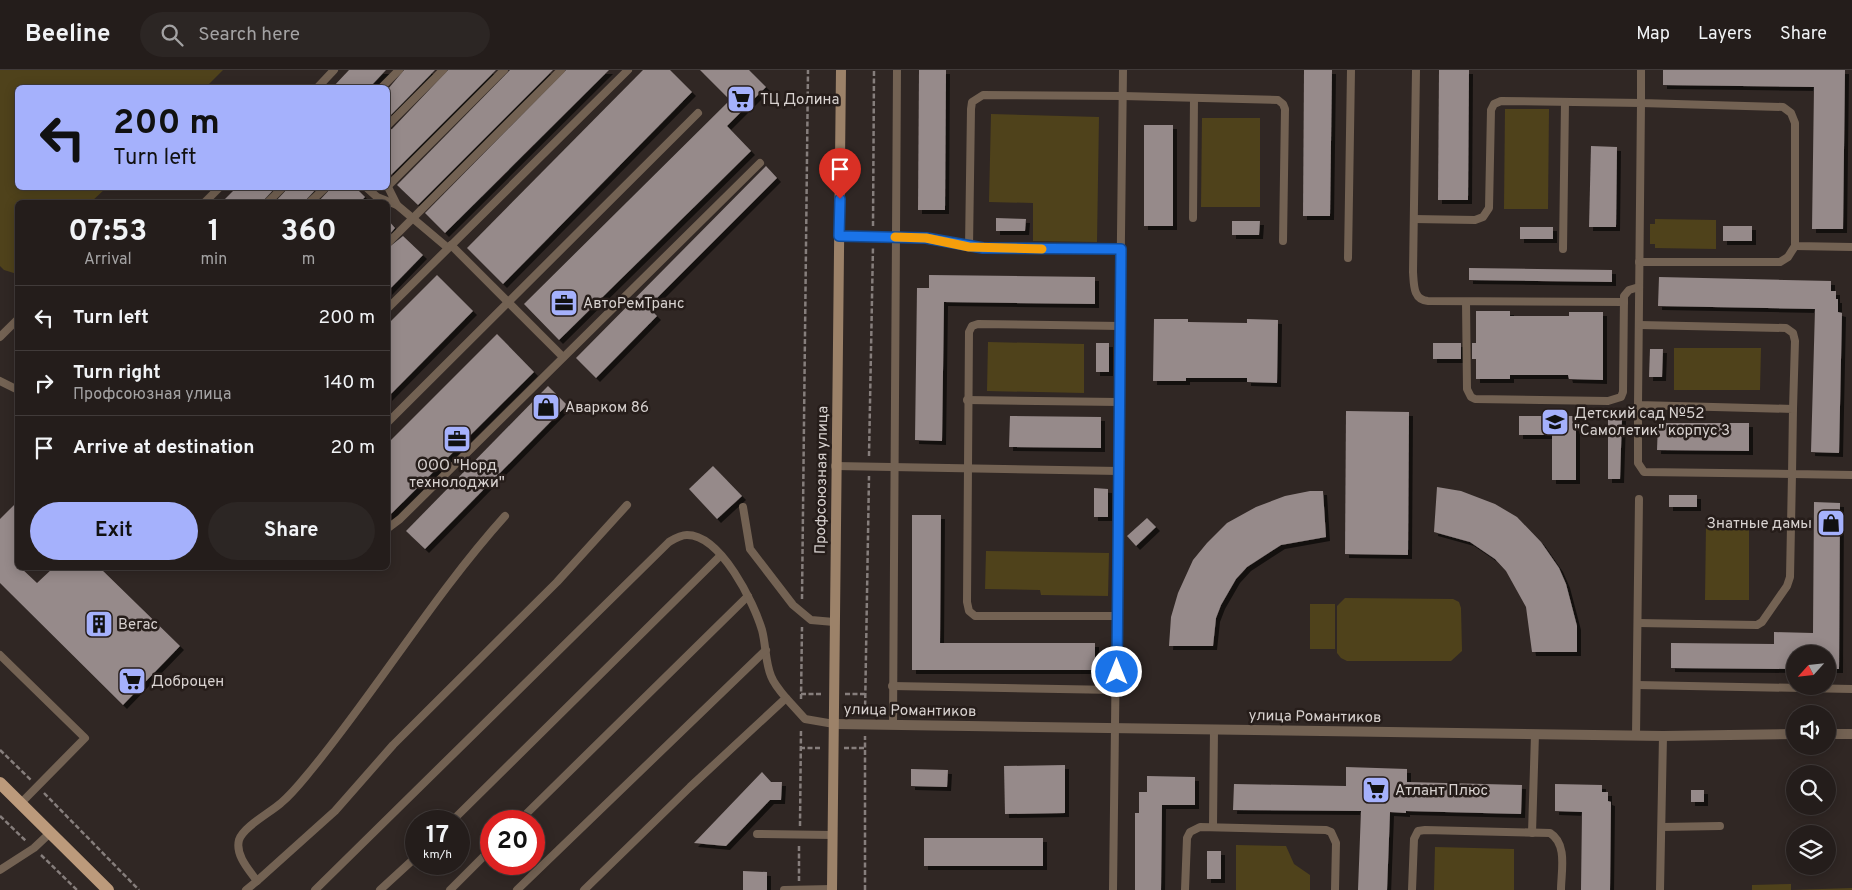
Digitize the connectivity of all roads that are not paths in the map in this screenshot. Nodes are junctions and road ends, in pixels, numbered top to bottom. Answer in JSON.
{"nodes":[{"id":1,"x":334,"y":70,"type":"edge"},
{"id":2,"x":399,"y":70,"type":"edge"},
{"id":3,"x":443,"y":70,"type":"edge"},
{"id":4,"x":504,"y":70,"type":"edge"},
{"id":5,"x":561,"y":70,"type":"edge"},
{"id":6,"x":628,"y":70,"type":"edge"},
{"id":7,"x":841,"y":70,"type":"edge"},
{"id":8,"x":897,"y":70,"type":"edge"},
{"id":9,"x":1123,"y":70,"type":"edge"},
{"id":10,"x":1351,"y":70,"type":"edge"},
{"id":11,"x":1416,"y":70,"type":"edge"},
{"id":12,"x":1641,"y":70,"type":"edge"},
{"id":13,"x":319,"y":85,"type":"edge"},
{"id":14,"x":384,"y":85,"type":"edge"},
{"id":15,"x":1123,"y":96,"type":"junction"},
{"id":16,"x":1194,"y":98,"type":"junction"},
{"id":17,"x":1565,"y":102,"type":"junction"},
{"id":18,"x":1641,"y":103,"type":"junction"},
{"id":19,"x":698,"y":113,"type":"dead end"},
{"id":20,"x":390,"y":123,"type":"edge"},
{"id":21,"x":760,"y":163,"type":"dead end"},
{"id":22,"x":390,"y":184,"type":"edge"},
{"id":23,"x":217,"y":190,"type":"edge"},
{"id":24,"x":280,"y":190,"type":"edge"},
{"id":25,"x":323,"y":190,"type":"edge"},
{"id":26,"x":384,"y":190,"type":"edge"},
{"id":27,"x":389,"y":190,"type":"edge"},
{"id":28,"x":207,"y":200,"type":"edge"},
{"id":29,"x":270,"y":200,"type":"edge"},
{"id":30,"x":312,"y":200,"type":"edge"},
{"id":31,"x":374,"y":200,"type":"edge"},
{"id":32,"x":390,"y":203,"type":"edge"},
{"id":33,"x":397,"y":205,"type":"junction"},
{"id":34,"x":411,"y":218,"type":"junction"},
{"id":35,"x":1193,"y":218,"type":"dead end"},
{"id":36,"x":1414,"y":219,"type":"junction"},
{"id":37,"x":839,"y":236,"type":"junction"},
{"id":38,"x":897,"y":237,"type":"junction"},
{"id":39,"x":390,"y":241,"type":"edge"},
{"id":40,"x":1283,"y":241,"type":"dead end"},
{"id":41,"x":450,"y":246,"type":"junction"},
{"id":42,"x":1795,"y":246,"type":"junction"},
{"id":43,"x":969,"y":247,"type":"junction"},
{"id":44,"x":1852,"y":247,"type":"edge"},
{"id":45,"x":1121,"y":249,"type":"junction"},
{"id":46,"x":1563,"y":249,"type":"dead end"},
{"id":47,"x":1348,"y":258,"type":"dead end"},
{"id":48,"x":1639,"y":262,"type":"junction"},
{"id":49,"x":1639,"y":286,"type":"junction"},
{"id":50,"x":508,"y":302,"type":"junction"},
{"id":51,"x":1466,"y":302,"type":"junction"},
{"id":52,"x":1624,"y":302,"type":"junction"},
{"id":53,"x":390,"y":306,"type":"edge"},
{"id":54,"x":15,"y":322,"type":"edge"},
{"id":55,"x":1640,"y":324,"type":"junction"},
{"id":56,"x":1121,"y":326,"type":"junction"},
{"id":57,"x":0,"y":337,"type":"edge"},
{"id":58,"x":563,"y":357,"type":"junction"},
{"id":59,"x":0,"y":381,"type":"edge"},
{"id":60,"x":15,"y":388,"type":"edge"},
{"id":61,"x":967,"y":400,"type":"junction"},
{"id":62,"x":1120,"y":402,"type":"junction"},
{"id":63,"x":1638,"y":405,"type":"junction"},
{"id":64,"x":1793,"y":409,"type":"junction"},
{"id":65,"x":390,"y":420,"type":"edge"},
{"id":66,"x":835,"y":466,"type":"junction"},
{"id":67,"x":893,"y":467,"type":"junction"},
{"id":68,"x":967,"y":468,"type":"junction"},
{"id":69,"x":1119,"y":471,"type":"junction"},
{"id":70,"x":1792,"y":474,"type":"junction"},
{"id":71,"x":1852,"y":475,"type":"edge"},
{"id":72,"x":1639,"y":499,"type":"dead end"},
{"id":73,"x":627,"y":505,"type":"dead end"},
{"id":74,"x":743,"y":507,"type":"dead end"},
{"id":75,"x":505,"y":516,"type":"dead end"},
{"id":76,"x":390,"y":526,"type":"edge"},
{"id":77,"x":720,"y":556,"type":"junction"},
{"id":78,"x":748,"y":596,"type":"junction"},
{"id":79,"x":1117,"y":616,"type":"junction"},
{"id":80,"x":834,"y":622,"type":"junction"},
{"id":81,"x":1638,"y":623,"type":"junction"},
{"id":82,"x":766,"y":650,"type":"junction"},
{"id":83,"x":0,"y":655,"type":"edge"},
{"id":84,"x":1637,"y":685,"type":"junction"},
{"id":85,"x":892,"y":686,"type":"junction"},
{"id":86,"x":1852,"y":689,"type":"edge"},
{"id":87,"x":1117,"y":690,"type":"junction"},
{"id":88,"x":786,"y":698,"type":"junction"},
{"id":89,"x":834,"y":724,"type":"junction"},
{"id":90,"x":893,"y":725,"type":"junction"},
{"id":91,"x":1116,"y":727,"type":"junction"},
{"id":92,"x":1214,"y":729,"type":"junction"},
{"id":93,"x":1535,"y":734,"type":"junction"},
{"id":94,"x":1786,"y":734,"type":"edge"},
{"id":95,"x":1836,"y":734,"type":"edge"},
{"id":96,"x":1852,"y":734,"type":"edge"},
{"id":97,"x":1636,"y":736,"type":"junction"},
{"id":98,"x":1663,"y":736,"type":"junction"},
{"id":99,"x":0,"y":782,"type":"edge"},
{"id":100,"x":21,"y":803,"type":"junction"},
{"id":101,"x":463,"y":810,"type":"edge"},
{"id":102,"x":530,"y":810,"type":"edge"},
{"id":103,"x":1720,"y":826,"type":"dead end"},
{"id":104,"x":1213,"y":827,"type":"junction"},
{"id":105,"x":1662,"y":827,"type":"junction"},
{"id":106,"x":51,"y":832,"type":"junction"},
{"id":107,"x":1532,"y":833,"type":"junction"},
{"id":108,"x":757,"y":834,"type":"dead end"},
{"id":109,"x":832,"y":836,"type":"junction"},
{"id":110,"x":480,"y":860,"type":"edge"},
{"id":111,"x":405,"y":866,"type":"edge"},
{"id":112,"x":0,"y":870,"type":"edge"},
{"id":113,"x":257,"y":880,"type":"junction"},
{"id":114,"x":832,"y":889,"type":"edge"},
{"id":115,"x":108,"y":890,"type":"edge"},
{"id":116,"x":246,"y":890,"type":"edge"},
{"id":117,"x":315,"y":890,"type":"edge"},
{"id":118,"x":380,"y":890,"type":"edge"},
{"id":119,"x":450,"y":890,"type":"edge"},
{"id":120,"x":517,"y":890,"type":"edge"},
{"id":121,"x":584,"y":890,"type":"edge"},
{"id":122,"x":784,"y":890,"type":"edge"},
{"id":123,"x":1114,"y":890,"type":"edge"},
{"id":124,"x":1185,"y":890,"type":"edge"},
{"id":125,"x":1335,"y":890,"type":"edge"},
{"id":126,"x":1412,"y":890,"type":"edge"},
{"id":127,"x":1561,"y":890,"type":"edge"},
{"id":128,"x":1660,"y":890,"type":"edge"}],
"edges":[{"from":1,"to":13,"type":"lane"},
{"from":2,"to":14,"type":"lane"},
{"from":3,"to":20,"type":"lane"},
{"from":4,"to":22,"type":"lane"},
{"from":5,"to":34,"type":"lane"},
{"from":6,"to":41,"type":"lane"},
{"from":7,"to":37,"type":"main road","name":"Профсоюзная улица"},
{"from":8,"to":38,"type":"lane"},
{"from":9,"to":15,"type":"lane"},
{"from":10,"to":47,"type":"lane"},
{"from":11,"to":36,"type":"lane"},
{"from":12,"to":18,"type":"lane"},
{"from":15,"to":16,"type":"lane"},
{"from":15,"to":43,"type":"lane"},
{"from":15,"to":45,"type":"lane"},
{"from":16,"to":35,"type":"lane"},
{"from":16,"to":40,"type":"lane"},
{"from":17,"to":18,"type":"lane"},
{"from":17,"to":36,"type":"lane"},
{"from":17,"to":46,"type":"lane"},
{"from":18,"to":42,"type":"lane"},
{"from":18,"to":48,"type":"lane"},
{"from":19,"to":50,"type":"lane"},
{"from":21,"to":58,"type":"lane"},
{"from":23,"to":28,"type":"lane"},
{"from":24,"to":29,"type":"lane"},
{"from":25,"to":30,"type":"lane"},
{"from":26,"to":31,"type":"lane"},
{"from":27,"to":33,"type":"lane"},
{"from":32,"to":33,"type":"lane"},
{"from":33,"to":34,"type":"lane"},
{"from":34,"to":39,"type":"lane"},
{"from":34,"to":41,"type":"lane"},
{"from":36,"to":51,"type":"lane"},
{"from":37,"to":38,"type":"lane"},
{"from":37,"to":66,"type":"main road","name":"Профсоюзная улица"},
{"from":38,"to":43,"type":"lane"},
{"from":38,"to":67,"type":"lane"},
{"from":41,"to":50,"type":"lane"},
{"from":41,"to":53,"type":"lane"},
{"from":42,"to":44,"type":"lane"},
{"from":42,"to":48,"type":"lane"},
{"from":43,"to":45,"type":"lane"},
{"from":45,"to":56,"type":"lane"},
{"from":48,"to":49,"type":"lane"},
{"from":49,"to":52,"type":"lane"},
{"from":49,"to":55,"type":"lane"},
{"from":50,"to":58,"type":"lane"},
{"from":50,"to":65,"type":"lane"},
{"from":51,"to":52,"type":"lane"},
{"from":51,"to":52,"type":"lane"},
{"from":54,"to":57,"type":"lane"},
{"from":55,"to":63,"type":"lane"},
{"from":55,"to":64,"type":"lane"},
{"from":56,"to":61,"type":"lane"},
{"from":56,"to":62,"type":"lane"},
{"from":58,"to":76,"type":"lane"},
{"from":59,"to":60,"type":"lane"},
{"from":61,"to":62,"type":"lane"},
{"from":61,"to":68,"type":"lane"},
{"from":62,"to":69,"type":"lane"},
{"from":63,"to":64,"type":"lane"},
{"from":63,"to":70,"type":"lane"},
{"from":64,"to":70,"type":"lane"},
{"from":66,"to":67,"type":"lane"},
{"from":66,"to":80,"type":"main road","name":"Профсоюзная улица"},
{"from":67,"to":68,"type":"lane"},
{"from":67,"to":85,"type":"lane"},
{"from":68,"to":69,"type":"lane"},
{"from":68,"to":79,"type":"lane"},
{"from":69,"to":79,"type":"lane"},
{"from":70,"to":71,"type":"lane"},
{"from":70,"to":81,"type":"lane"},
{"from":72,"to":81,"type":"lane"},
{"from":73,"to":113,"type":"lane"},
{"from":74,"to":80,"type":"lane"},
{"from":75,"to":113,"type":"lane"},
{"from":77,"to":78,"type":"lane"},
{"from":77,"to":101,"type":"lane"},
{"from":77,"to":117,"type":"lane"},
{"from":78,"to":82,"type":"lane"},
{"from":78,"to":102,"type":"lane"},
{"from":79,"to":87,"type":"lane"},
{"from":80,"to":89,"type":"main road","name":"Профсоюзная улица"},
{"from":81,"to":84,"type":"lane"},
{"from":82,"to":88,"type":"lane"},
{"from":82,"to":120,"type":"lane"},
{"from":83,"to":100,"type":"lane"},
{"from":84,"to":86,"type":"lane"},
{"from":84,"to":97,"type":"lane"},
{"from":85,"to":87,"type":"lane"},
{"from":85,"to":90,"type":"lane"},
{"from":87,"to":91,"type":"lane"},
{"from":88,"to":89,"type":"lane"},
{"from":88,"to":121,"type":"lane"},
{"from":89,"to":90,"type":"street","name":"улица Романтиков"},
{"from":89,"to":109,"type":"main road","name":"Профсоюзная улица"},
{"from":90,"to":91,"type":"street","name":"улица Романтиков"},
{"from":91,"to":92,"type":"street","name":"улица Романтиков"},
{"from":91,"to":123,"type":"lane"},
{"from":92,"to":93,"type":"street","name":"улица Романтиков"},
{"from":92,"to":104,"type":"lane"},
{"from":93,"to":97,"type":"street","name":"улица Романтиков"},
{"from":93,"to":107,"type":"lane"},
{"from":94,"to":98,"type":"street","name":"улица Романтиков"},
{"from":95,"to":96,"type":"street"},
{"from":97,"to":98,"type":"street","name":"улица Романтиков"},
{"from":98,"to":105,"type":"lane"},
{"from":99,"to":100,"type":"main road"},
{"from":100,"to":106,"type":"main road"},
{"from":103,"to":105,"type":"lane"},
{"from":104,"to":124,"type":"lane"},
{"from":104,"to":125,"type":"lane"},
{"from":105,"to":128,"type":"lane"},
{"from":106,"to":112,"type":"lane"},
{"from":106,"to":115,"type":"main road"},
{"from":107,"to":126,"type":"lane"},
{"from":107,"to":127,"type":"lane"},
{"from":108,"to":109,"type":"lane"},
{"from":109,"to":114,"type":"main road","name":"Профсоюзная улица"},
{"from":110,"to":119,"type":"lane"},
{"from":111,"to":118,"type":"lane"},
{"from":113,"to":116,"type":"lane"},
{"from":114,"to":122,"type":"lane"}]}
